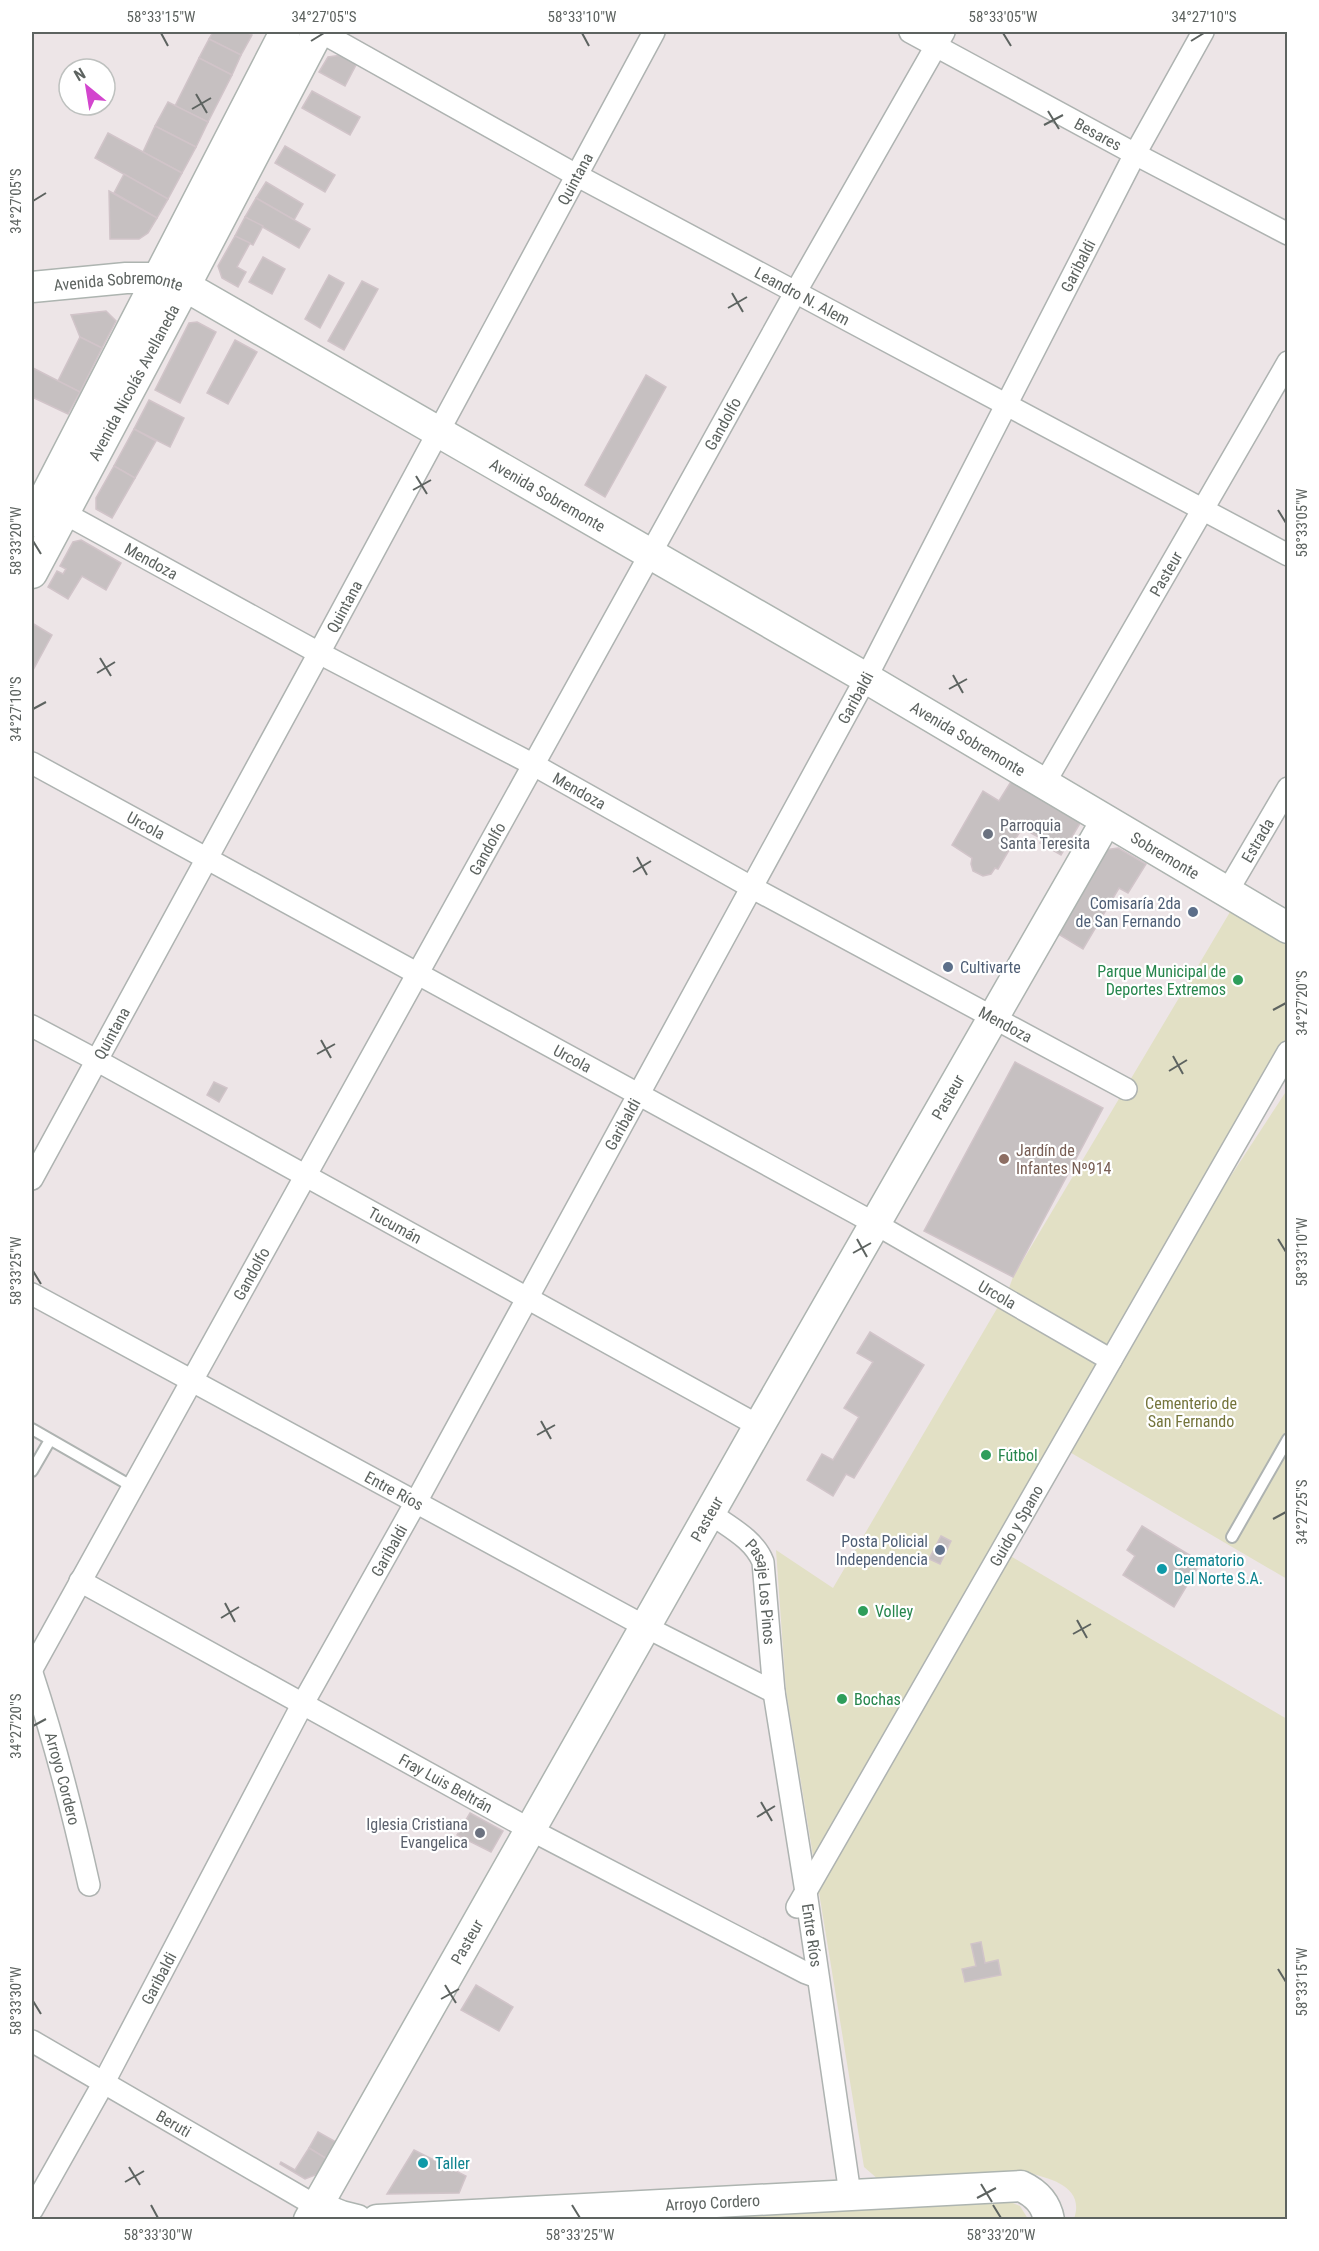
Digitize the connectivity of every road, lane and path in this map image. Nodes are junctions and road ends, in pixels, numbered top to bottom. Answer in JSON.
{"nodes":[{"id":1,"x":285,"y":32,"type":"edge"},
{"id":2,"x":320,"y":32,"type":"edge"},
{"id":3,"x":654,"y":32,"type":"edge"},
{"id":4,"x":910,"y":32,"type":"edge"},
{"id":5,"x":1203,"y":32,"type":"edge"},
{"id":6,"x":940,"y":38,"type":"edge"},
{"id":7,"x":1135,"y":154,"type":"junction"},
{"id":8,"x":576,"y":175,"type":"junction"},
{"id":9,"x":1287,"y":234,"type":"edge"},
{"id":10,"x":172,"y":282,"type":"junction"},
{"id":11,"x":32,"y":286,"type":"edge"},
{"id":12,"x":795,"y":293,"type":"junction"},
{"id":13,"x":1287,"y":362,"type":"edge"},
{"id":14,"x":1005,"y":405,"type":"junction"},
{"id":15,"x":438,"y":433,"type":"junction"},
{"id":16,"x":42,"y":508,"type":"edge"},
{"id":17,"x":1202,"y":510,"type":"junction"},
{"id":18,"x":651,"y":554,"type":"junction"},
{"id":19,"x":1287,"y":555,"type":"edge"},
{"id":20,"x":32,"y":573,"type":"edge"},
{"id":21,"x":319,"y":652,"type":"junction"},
{"id":22,"x":866,"y":678,"type":"junction"},
{"id":23,"x":32,"y":763,"type":"edge"},
{"id":24,"x":534,"y":765,"type":"junction"},
{"id":25,"x":1044,"y":784,"type":"junction"},
{"id":26,"x":1287,"y":788,"type":"edge"},
{"id":27,"x":1106,"y":820,"type":"junction"},
{"id":28,"x":206,"y":858,"type":"junction"},
{"id":29,"x":751,"y":887,"type":"junction"},
{"id":30,"x":1227,"y":892,"type":"junction"},
{"id":31,"x":1287,"y":928,"type":"edge"},
{"id":32,"x":418,"y":974,"type":"junction"},
{"id":33,"x":993,"y":1017,"type":"junction"},
{"id":34,"x":32,"y":1026,"type":"edge"},
{"id":35,"x":1287,"y":1052,"type":"edge"},
{"id":36,"x":96,"y":1060,"type":"junction"},
{"id":37,"x":1126,"y":1089,"type":"dead end"},
{"id":38,"x":639,"y":1094,"type":"junction"},
{"id":39,"x":306,"y":1176,"type":"junction"},
{"id":40,"x":32,"y":1179,"type":"edge"},
{"id":41,"x":874,"y":1223,"type":"junction"},
{"id":42,"x":32,"y":1294,"type":"edge"},
{"id":43,"x":527,"y":1298,"type":"junction"},
{"id":44,"x":1111,"y":1360,"type":"junction"},
{"id":45,"x":192,"y":1380,"type":"junction"},
{"id":46,"x":759,"y":1426,"type":"junction"},
{"id":47,"x":32,"y":1429,"type":"edge"},
{"id":48,"x":1287,"y":1439,"type":"edge"},
{"id":49,"x":50,"y":1440,"type":"junction"},
{"id":50,"x":32,"y":1472,"type":"edge"},
{"id":51,"x":133,"y":1487,"type":"junction"},
{"id":52,"x":416,"y":1502,"type":"junction"},
{"id":53,"x":710,"y":1513,"type":"junction"},
{"id":54,"x":1232,"y":1537,"type":"dead end"},
{"id":55,"x":80,"y":1581,"type":"junction"},
{"id":56,"x":646,"y":1627,"type":"junction"},
{"id":57,"x":32,"y":1671,"type":"edge"},
{"id":58,"x":767,"y":1688,"type":"junction"},
{"id":59,"x":302,"y":1705,"type":"junction"},
{"id":60,"x":531,"y":1830,"type":"junction"},
{"id":61,"x":89,"y":1885,"type":"dead end"},
{"id":62,"x":802,"y":1899,"type":"junction"},
{"id":63,"x":812,"y":1975,"type":"junction"},
{"id":64,"x":32,"y":2041,"type":"edge"},
{"id":65,"x":103,"y":2084,"type":"junction"},
{"id":66,"x":846,"y":2195,"type":"junction"},
{"id":67,"x":32,"y":2210,"type":"edge"},
{"id":68,"x":1046,"y":2211,"type":"edge"},
{"id":69,"x":313,"y":2213,"type":"edge"},
{"id":70,"x":357,"y":2220,"type":"edge"},
{"id":71,"x":377,"y":2220,"type":"edge"}],
"edges":[{"from":1,"to":10,"type":"street","name":"Avenida Nicolás Avellaneda"},
{"from":2,"to":8,"type":"street","name":"Leandro N. Alem"},
{"from":2,"to":10,"type":"street","name":"Avenida Nicolás Avellaneda"},
{"from":3,"to":8,"type":"street","name":"Quintana"},
{"from":4,"to":6,"type":"street","name":"Besares"},
{"from":5,"to":7,"type":"street","name":"Garibaldi"},
{"from":6,"to":7,"type":"street","name":"Besares"},
{"from":6,"to":12,"type":"street","name":"Gandolfo"},
{"from":7,"to":9,"type":"street","name":"Besares"},
{"from":7,"to":14,"type":"street","name":"Garibaldi"},
{"from":8,"to":12,"type":"street","name":"Leandro N. Alem"},
{"from":8,"to":15,"type":"street","name":"Quintana"},
{"from":10,"to":11,"type":"street","name":"Avenida Sobremonte"},
{"from":10,"to":15,"type":"street","name":"Avenida Sobremonte"},
{"from":10,"to":16,"type":"street","name":"Avenida Nicolás Avellaneda"},
{"from":12,"to":14,"type":"street","name":"Leandro N. Alem"},
{"from":12,"to":18,"type":"street","name":"Gandolfo"},
{"from":13,"to":17,"type":"street","name":"Pasteur"},
{"from":14,"to":17,"type":"street","name":"Leandro N. Alem"},
{"from":14,"to":22,"type":"street","name":"Garibaldi"},
{"from":15,"to":18,"type":"street","name":"Avenida Sobremonte"},
{"from":15,"to":21,"type":"street","name":"Quintana"},
{"from":16,"to":20,"type":"street","name":"Avenida Nicolás Avellaneda"},
{"from":16,"to":21,"type":"street","name":"Mendoza"},
{"from":17,"to":19,"type":"street","name":"Leandro N. Alem"},
{"from":17,"to":25,"type":"street","name":"Pasteur"},
{"from":18,"to":22,"type":"street","name":"Avenida Sobremonte"},
{"from":18,"to":24,"type":"street","name":"Gandolfo"},
{"from":21,"to":24,"type":"street","name":"Mendoza"},
{"from":21,"to":28,"type":"street","name":"Quintana"},
{"from":22,"to":25,"type":"street","name":"Avenida Sobremonte"},
{"from":22,"to":29,"type":"street","name":"Garibaldi"},
{"from":23,"to":28,"type":"street","name":"Urcola"},
{"from":24,"to":29,"type":"street","name":"Mendoza"},
{"from":24,"to":32,"type":"street","name":"Gandolfo"},
{"from":25,"to":27,"type":"street","name":"Sobremonte"},
{"from":26,"to":30,"type":"street","name":"Estrada"},
{"from":27,"to":30,"type":"street","name":"Sobremonte"},
{"from":27,"to":33,"type":"street","name":"Pasteur"},
{"from":28,"to":32,"type":"street","name":"Urcola"},
{"from":28,"to":36,"type":"street","name":"Quintana"},
{"from":29,"to":33,"type":"street","name":"Mendoza"},
{"from":29,"to":38,"type":"street","name":"Garibaldi"},
{"from":30,"to":31,"type":"street","name":"Sobremonte"},
{"from":32,"to":38,"type":"street","name":"Urcola"},
{"from":32,"to":39,"type":"street","name":"Gandolfo"},
{"from":33,"to":37,"type":"street","name":"Mendoza"},
{"from":33,"to":41,"type":"street","name":"Pasteur"},
{"from":34,"to":36,"type":"street","name":"Tucumán"},
{"from":35,"to":44,"type":"street","name":"Guido y Spano"},
{"from":36,"to":39,"type":"street","name":"Tucumán"},
{"from":36,"to":40,"type":"street","name":"Quintana"},
{"from":38,"to":41,"type":"street","name":"Urcola"},
{"from":38,"to":43,"type":"street","name":"Garibaldi"},
{"from":39,"to":43,"type":"street","name":"Tucumán"},
{"from":39,"to":45,"type":"street","name":"Gandolfo"},
{"from":41,"to":44,"type":"street","name":"Urcola"},
{"from":41,"to":46,"type":"street","name":"Pasteur"},
{"from":42,"to":45,"type":"street","name":"Entre Ríos"},
{"from":43,"to":46,"type":"street","name":"Tucumán"},
{"from":43,"to":52,"type":"street","name":"Garibaldi"},
{"from":44,"to":62,"type":"street","name":"Guido y Spano"},
{"from":45,"to":51,"type":"street","name":"Gandolfo"},
{"from":45,"to":52,"type":"street","name":"Entre Ríos"},
{"from":46,"to":53,"type":"street","name":"Pasteur"},
{"from":47,"to":49,"type":"lane"},
{"from":48,"to":54,"type":"lane"},
{"from":49,"to":50,"type":"lane"},
{"from":49,"to":51,"type":"lane"},
{"from":51,"to":55,"type":"street","name":"Gandolfo"},
{"from":52,"to":56,"type":"street","name":"Entre Ríos"},
{"from":52,"to":59,"type":"street","name":"Garibaldi"},
{"from":53,"to":56,"type":"street","name":"Pasteur"},
{"from":53,"to":58,"type":"street","name":"Pasaje Los Pinos"},
{"from":55,"to":57,"type":"street","name":"Gandolfo"},
{"from":55,"to":59,"type":"street","name":"Fray Luis Beltrán"},
{"from":56,"to":58,"type":"street","name":"Entre Ríos"},
{"from":56,"to":60,"type":"street","name":"Pasteur"},
{"from":57,"to":61,"type":"street","name":"Arroyo Cordero"},
{"from":58,"to":62,"type":"street","name":"Entre Ríos"},
{"from":59,"to":60,"type":"street","name":"Fray Luis Beltrán"},
{"from":59,"to":65,"type":"street","name":"Garibaldi"},
{"from":60,"to":63,"type":"street","name":"Fray Luis Beltrán"},
{"from":60,"to":69,"type":"street","name":"Pasteur"},
{"from":62,"to":63,"type":"street","name":"Entre Ríos"},
{"from":63,"to":66,"type":"street","name":"Entre Ríos"},
{"from":64,"to":65,"type":"street","name":"Beruti"},
{"from":65,"to":67,"type":"street","name":"Garibaldi"},
{"from":65,"to":69,"type":"street","name":"Beruti"},
{"from":66,"to":68,"type":"street","name":"Arroyo Cordero"},
{"from":66,"to":71,"type":"street","name":"Arroyo Cordero"},
{"from":69,"to":70,"type":"street"}]}
